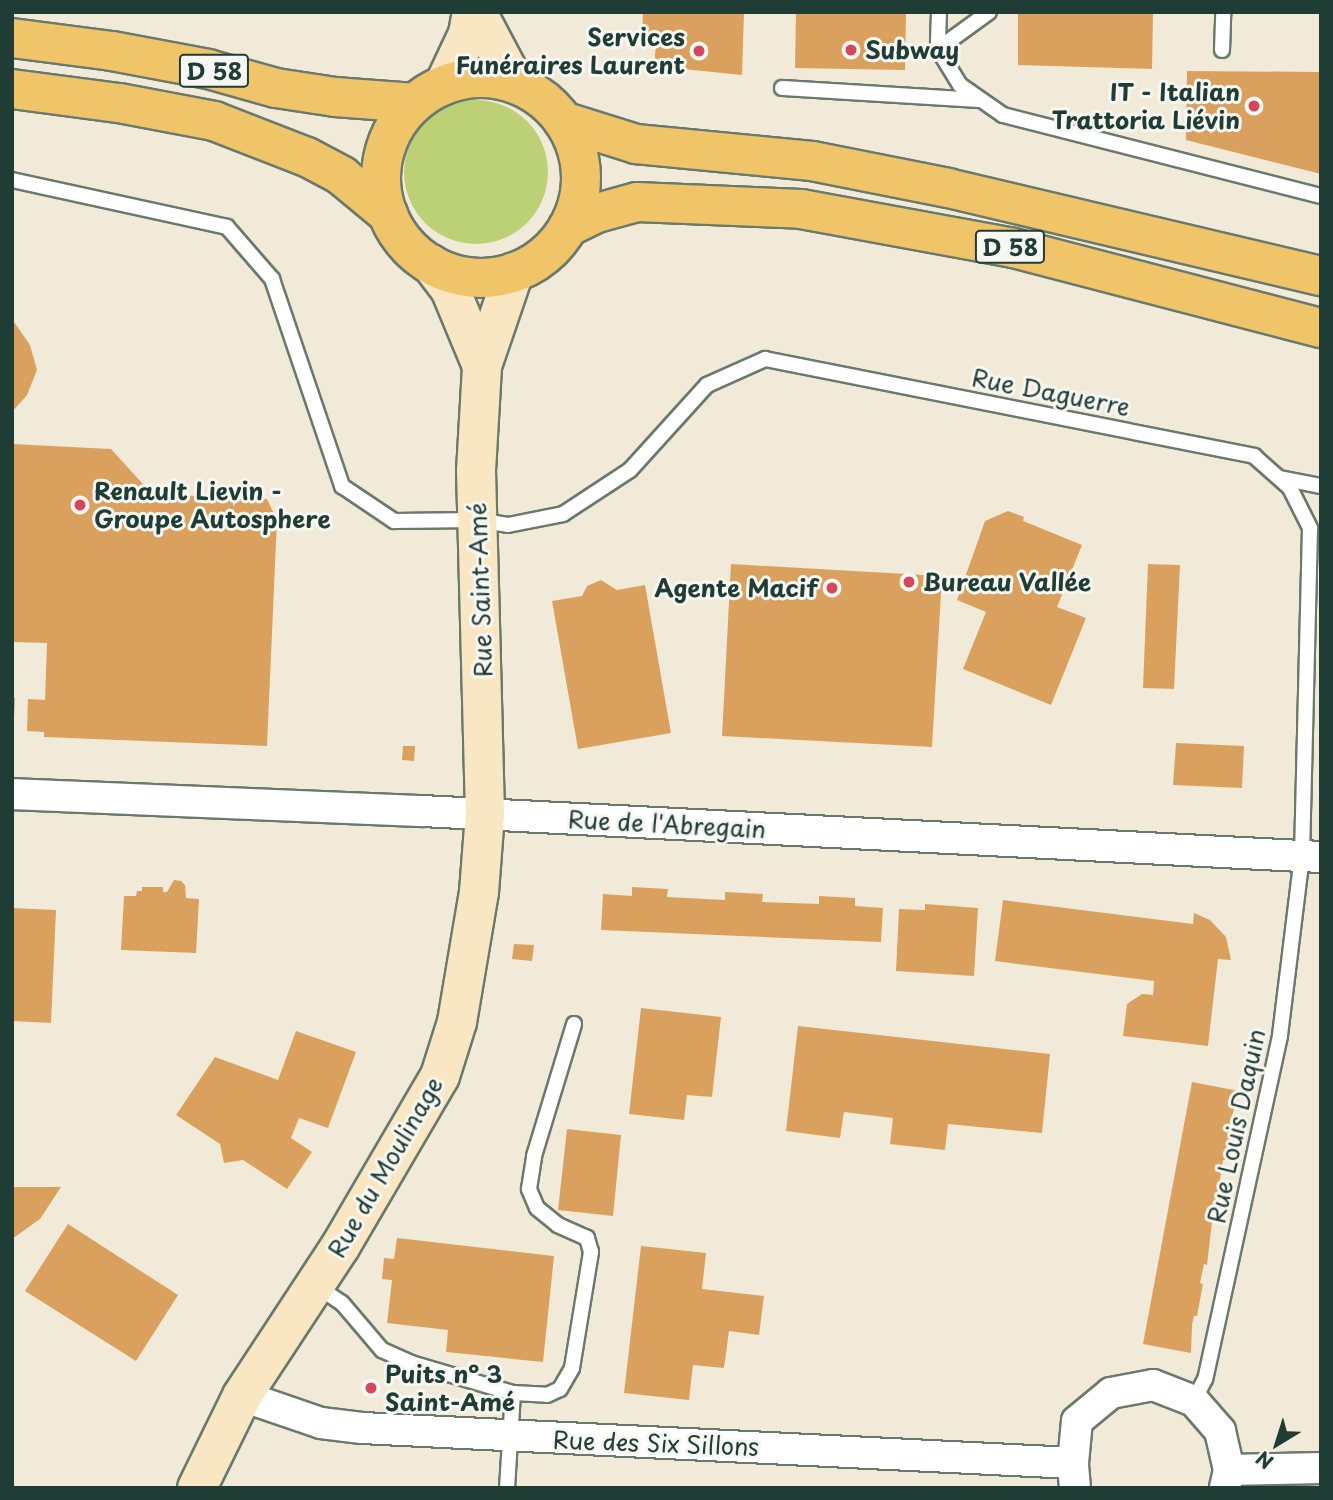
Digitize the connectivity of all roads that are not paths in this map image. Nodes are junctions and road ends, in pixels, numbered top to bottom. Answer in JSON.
{"nodes":[{"id":1,"x":475,"y":12,"type":"edge"},
{"id":2,"x":939,"y":12,"type":"edge"},
{"id":3,"x":989,"y":12,"type":"edge"},
{"id":4,"x":1223,"y":12,"type":"edge"},
{"id":5,"x":12,"y":38,"type":"edge"},
{"id":6,"x":938,"y":48,"type":"junction"},
{"id":7,"x":1222,"y":50,"type":"dead end"},
{"id":8,"x":515,"y":84,"type":"junction"},
{"id":9,"x":782,"y":88,"type":"dead end"},
{"id":10,"x":12,"y":89,"type":"edge"},
{"id":11,"x":430,"y":94,"type":"junction"},
{"id":12,"x":981,"y":100,"type":"junction"},
{"id":13,"x":563,"y":121,"type":"junction"},
{"id":14,"x":12,"y":180,"type":"edge"},
{"id":15,"x":1321,"y":196,"type":"edge"},
{"id":16,"x":388,"y":214,"type":"junction"},
{"id":17,"x":568,"y":227,"type":"junction"},
{"id":18,"x":431,"y":264,"type":"junction"},
{"id":19,"x":514,"y":272,"type":"junction"},
{"id":20,"x":1321,"y":276,"type":"edge"},
{"id":21,"x":1321,"y":328,"type":"edge"},
{"id":22,"x":482,"y":366,"type":"junction"},
{"id":23,"x":1279,"y":478,"type":"junction"},
{"id":24,"x":1321,"y":486,"type":"edge"},
{"id":25,"x":477,"y":520,"type":"junction"},
{"id":26,"x":12,"y":794,"type":"edge"},
{"id":27,"x":485,"y":814,"type":"junction"},
{"id":28,"x":1311,"y":857,"type":"edge"},
{"id":29,"x":574,"y":1024,"type":"dead end"},
{"id":30,"x":314,"y":1284,"type":"junction"},
{"id":31,"x":513,"y":1393,"type":"junction"},
{"id":32,"x":242,"y":1396,"type":"junction"},
{"id":33,"x":1194,"y":1401,"type":"junction"},
{"id":34,"x":511,"y":1437,"type":"junction"},
{"id":35,"x":1321,"y":1468,"type":"edge"},
{"id":36,"x":1074,"y":1476,"type":"edge"},
{"id":37,"x":1227,"y":1479,"type":"edge"},
{"id":38,"x":197,"y":1488,"type":"edge"},
{"id":39,"x":508,"y":1488,"type":"edge"}],
"edges":[{"from":1,"to":8,"type":"street"},
{"from":1,"to":11,"type":"street"},
{"from":2,"to":6,"type":"lane"},
{"from":3,"to":6,"type":"lane"},
{"from":4,"to":7,"type":"lane"},
{"from":5,"to":11,"type":"main road","number":"D 58"},
{"from":6,"to":12,"type":"lane"},
{"from":8,"to":11,"type":"main road"},
{"from":8,"to":13,"type":"main road"},
{"from":9,"to":12,"type":"lane"},
{"from":10,"to":16,"type":"main road","number":"D 58"},
{"from":11,"to":16,"type":"main road"},
{"from":12,"to":15,"type":"lane"},
{"from":13,"to":17,"type":"main road"},
{"from":13,"to":20,"type":"main road","number":"D 58"},
{"from":14,"to":25,"type":"lane","name":"Rue Daguerre"},
{"from":16,"to":18,"type":"main road"},
{"from":17,"to":19,"type":"main road"},
{"from":17,"to":21,"type":"main road","number":"D 58"},
{"from":18,"to":19,"type":"main road"},
{"from":18,"to":22,"type":"street"},
{"from":19,"to":22,"type":"street"},
{"from":22,"to":25,"type":"street","name":"Rue Saint-Amé"},
{"from":23,"to":24,"type":"lane"},
{"from":23,"to":25,"type":"lane","name":"Rue Daguerre"},
{"from":23,"to":28,"type":"lane","name":"Rue Daguerre"},
{"from":25,"to":27,"type":"street","name":"Rue Saint-Amé"},
{"from":26,"to":27,"type":"street","name":"Rue de l'Abregain"},
{"from":27,"to":28,"type":"street","name":"Rue de l'Abregain"},
{"from":27,"to":30,"type":"street","name":"Rue du Moulinage"},
{"from":28,"to":33,"type":"lane","name":"Rue Louis Daquin"},
{"from":29,"to":31,"type":"lane"},
{"from":30,"to":31,"type":"lane"},
{"from":30,"to":32,"type":"street","name":"Rue du Moulinage"},
{"from":31,"to":34,"type":"lane"},
{"from":32,"to":34,"type":"street","name":"Rue des Six Sillons"},
{"from":32,"to":38,"type":"street","name":"Rue du Moulinage"},
{"from":33,"to":36,"type":"street"},
{"from":33,"to":37,"type":"street"},
{"from":34,"to":36,"type":"street","name":"Rue des Six Sillons"},
{"from":34,"to":39,"type":"lane"},
{"from":35,"to":37,"type":"street"}]}
